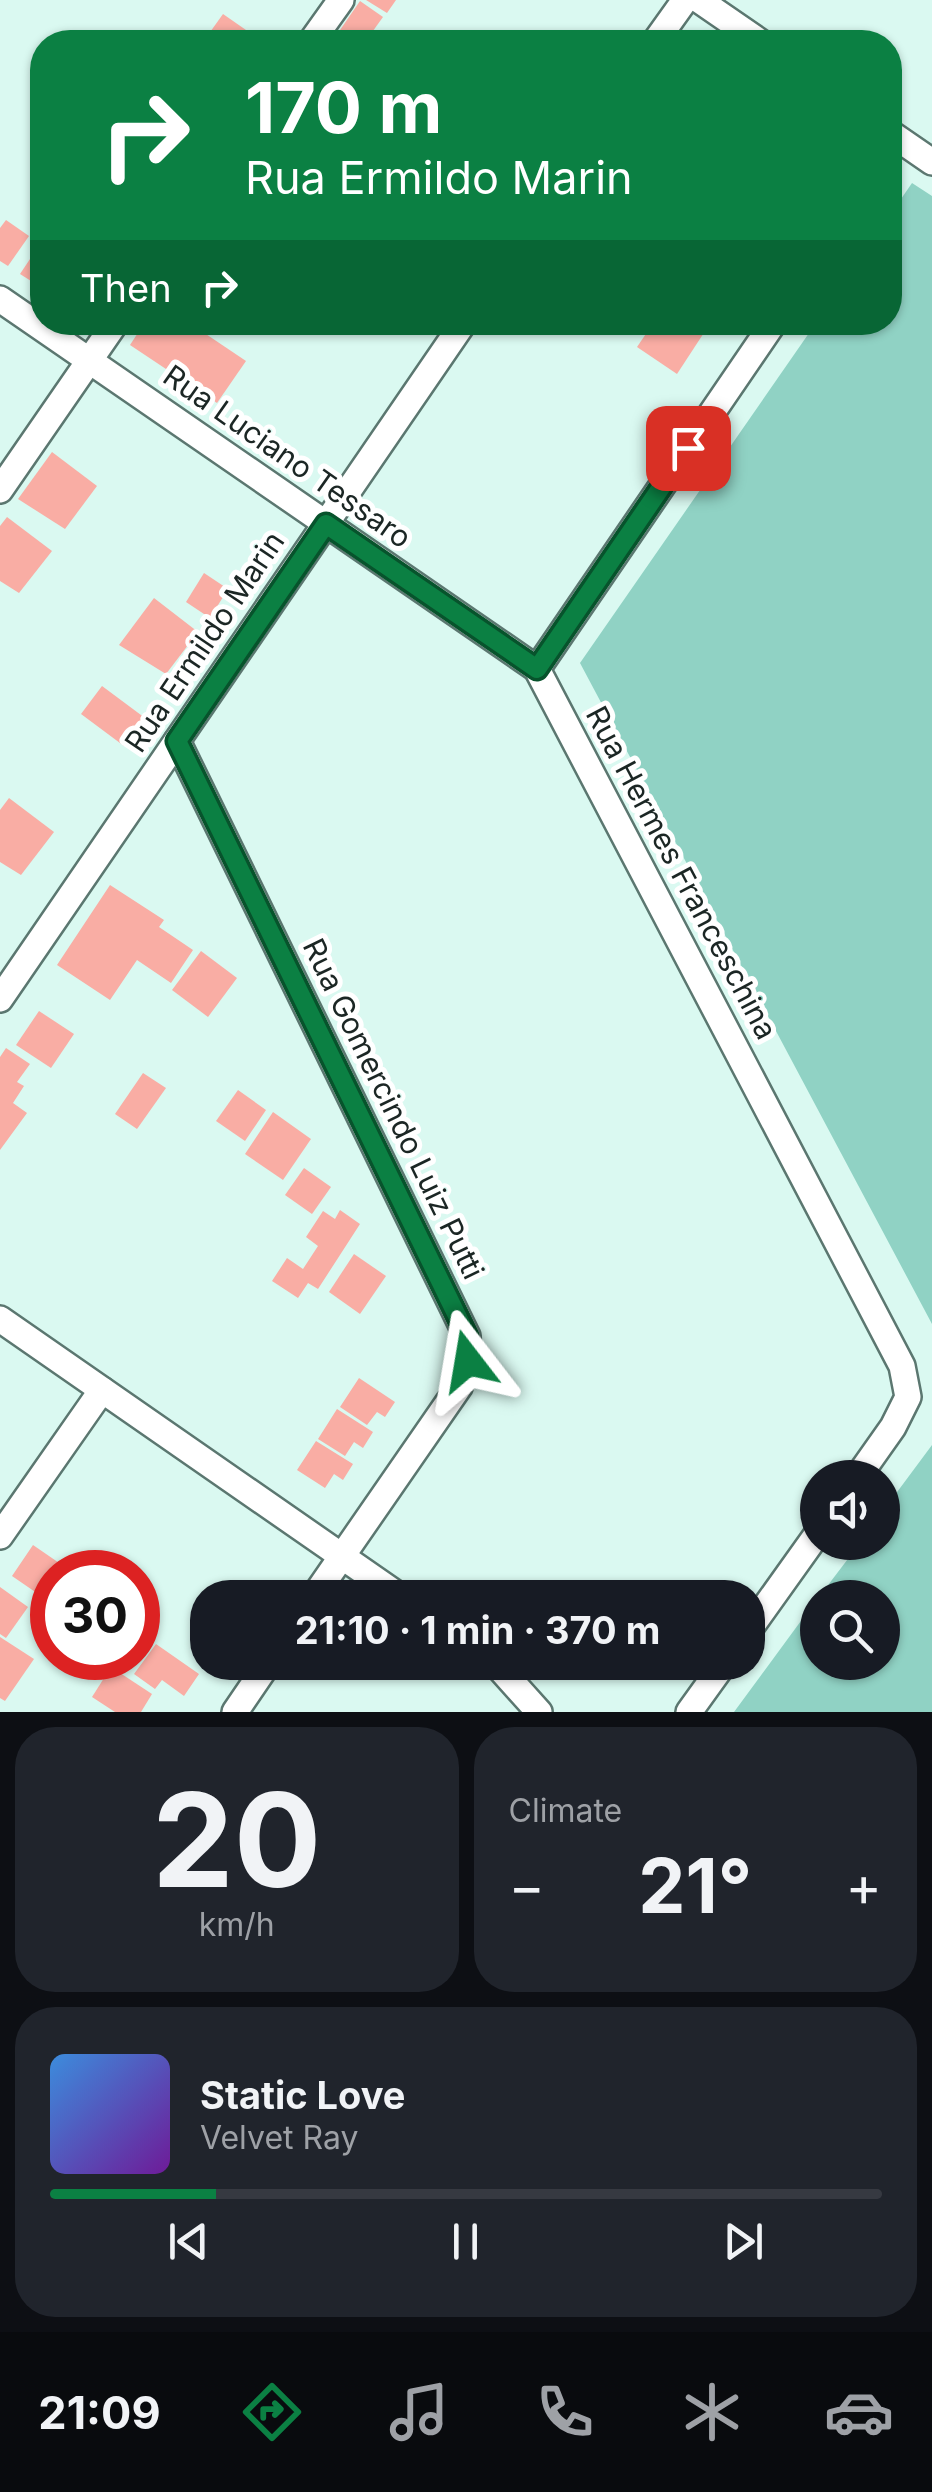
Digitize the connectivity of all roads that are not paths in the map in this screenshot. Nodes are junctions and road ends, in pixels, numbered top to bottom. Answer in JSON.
{"nodes":[{"id":1,"x":341,"y":0,"type":"edge"},
{"id":2,"x":684,"y":0,"type":"edge"},
{"id":3,"x":698,"y":0,"type":"edge"},
{"id":4,"x":320,"y":30,"type":"edge"},
{"id":5,"x":664,"y":30,"type":"edge"},
{"id":6,"x":742,"y":30,"type":"edge"},
{"id":7,"x":902,"y":147,"type":"edge"},
{"id":8,"x":932,"y":162,"type":"edge"},
{"id":9,"x":0,"y":298,"type":"edge"},
{"id":10,"x":30,"y":319,"type":"edge"},
{"id":11,"x":54,"y":335,"type":"edge"},
{"id":12,"x":107,"y":335,"type":"edge"},
{"id":13,"x":455,"y":335,"type":"edge"},
{"id":14,"x":765,"y":335,"type":"edge"},
{"id":15,"x":90,"y":360,"type":"junction"},
{"id":16,"x":0,"y":490,"type":"edge"},
{"id":17,"x":326,"y":524,"type":"junction"},
{"id":18,"x":537,"y":669,"type":"junction"},
{"id":19,"x":177,"y":741,"type":"junction"},
{"id":20,"x":0,"y":999,"type":"edge"},
{"id":21,"x":0,"y":1319,"type":"edge"},
{"id":22,"x":102,"y":1390,"type":"junction"},
{"id":23,"x":870,"y":1460,"type":"edge"},
{"id":24,"x":0,"y":1536,"type":"edge"},
{"id":25,"x":342,"y":1556,"type":"junction"},
{"id":26,"x":800,"y":1558,"type":"edge"},
{"id":27,"x":325,"y":1580,"type":"edge"},
{"id":28,"x":376,"y":1580,"type":"edge"},
{"id":29,"x":765,"y":1606,"type":"edge"},
{"id":30,"x":257,"y":1680,"type":"edge"},
{"id":31,"x":511,"y":1680,"type":"edge"},
{"id":32,"x":712,"y":1680,"type":"edge"},
{"id":33,"x":235,"y":1712,"type":"edge"},
{"id":34,"x":540,"y":1712,"type":"edge"},
{"id":35,"x":689,"y":1712,"type":"edge"}],
"edges":[{"from":1,"to":4,"type":"street"},
{"from":2,"to":5,"type":"street"},
{"from":3,"to":6,"type":"street"},
{"from":7,"to":8,"type":"street"},
{"from":9,"to":10,"type":"street","name":"Rua Luciano Tessaro"},
{"from":11,"to":15,"type":"street","name":"Rua Luciano Tessaro"},
{"from":12,"to":15,"type":"street"},
{"from":13,"to":17,"type":"street","name":"Rua Ermildo Marin"},
{"from":14,"to":18,"type":"street"},
{"from":15,"to":16,"type":"street"},
{"from":15,"to":17,"type":"street","name":"Rua Luciano Tessaro"},
{"from":17,"to":18,"type":"street","name":"Rua Luciano Tessaro"},
{"from":17,"to":19,"type":"street","name":"Rua Ermildo Marin"},
{"from":18,"to":23,"type":"street","name":"Rua Hermes Franceschina"},
{"from":19,"to":20,"type":"street","name":"Rua Ermildo Marin"},
{"from":19,"to":25,"type":"street","name":"Rua Gomercindo Luiz Putti"},
{"from":21,"to":22,"type":"street"},
{"from":22,"to":24,"type":"street"},
{"from":22,"to":25,"type":"street"},
{"from":25,"to":27,"type":"street","name":"Rua Gomercindo Luiz Putti"},
{"from":25,"to":28,"type":"street"},
{"from":26,"to":29,"type":"street"},
{"from":30,"to":33,"type":"street"},
{"from":31,"to":34,"type":"street"},
{"from":32,"to":35,"type":"street"}]}
